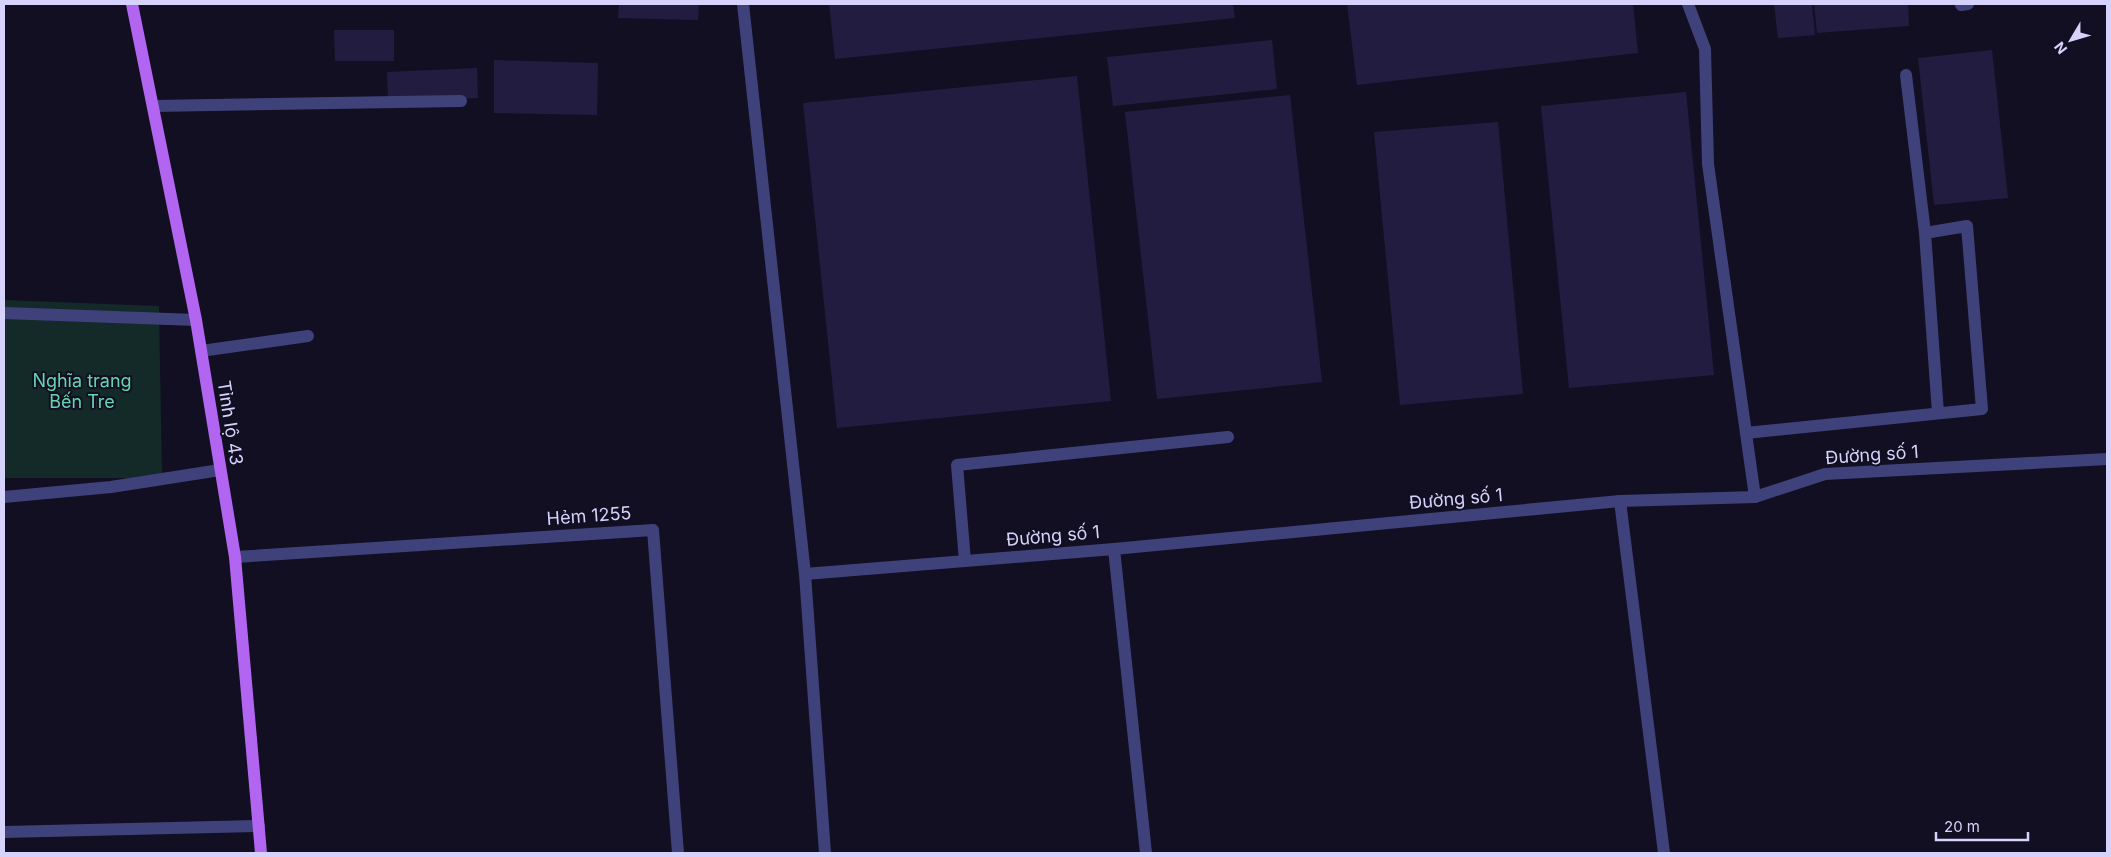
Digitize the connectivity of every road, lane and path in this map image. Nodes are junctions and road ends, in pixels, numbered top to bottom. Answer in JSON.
{"nodes":[{"id":1,"x":132,"y":4,"type":"edge"},
{"id":2,"x":743,"y":4,"type":"edge"},
{"id":3,"x":1688,"y":4,"type":"edge"},
{"id":4,"x":1906,"y":75,"type":"dead end"},
{"id":5,"x":461,"y":101,"type":"dead end"},
{"id":6,"x":153,"y":106,"type":"junction"},
{"id":7,"x":1925,"y":233,"type":"junction"},
{"id":8,"x":4,"y":313,"type":"edge"},
{"id":9,"x":196,"y":320,"type":"junction"},
{"id":10,"x":308,"y":336,"type":"dead end"},
{"id":11,"x":201,"y":351,"type":"junction"},
{"id":12,"x":1938,"y":413,"type":"junction"},
{"id":13,"x":1746,"y":433,"type":"junction"},
{"id":14,"x":1228,"y":437,"type":"dead end"},
{"id":15,"x":2107,"y":459,"type":"edge"},
{"id":16,"x":220,"y":470,"type":"junction"},
{"id":17,"x":4,"y":497,"type":"edge"},
{"id":18,"x":1755,"y":497,"type":"junction"},
{"id":19,"x":1620,"y":501,"type":"junction"},
{"id":20,"x":1114,"y":548,"type":"junction"},
{"id":21,"x":235,"y":557,"type":"junction"},
{"id":22,"x":965,"y":561,"type":"junction"},
{"id":23,"x":806,"y":574,"type":"junction"},
{"id":24,"x":259,"y":826,"type":"junction"},
{"id":25,"x":4,"y":832,"type":"edge"},
{"id":26,"x":261,"y":853,"type":"edge"},
{"id":27,"x":678,"y":853,"type":"edge"},
{"id":28,"x":825,"y":853,"type":"edge"},
{"id":29,"x":1146,"y":853,"type":"edge"},
{"id":30,"x":1664,"y":853,"type":"edge"}],
"edges":[{"from":1,"to":6,"type":"main road","name":"Tỉnh lộ 43"},
{"from":2,"to":23,"type":"street"},
{"from":3,"to":13,"type":"street"},
{"from":4,"to":7,"type":"street"},
{"from":5,"to":6,"type":"street"},
{"from":6,"to":9,"type":"main road","name":"Tỉnh lộ 43"},
{"from":7,"to":12,"type":"street"},
{"from":7,"to":12,"type":"street"},
{"from":8,"to":9,"type":"street"},
{"from":9,"to":11,"type":"main road","name":"Tỉnh lộ 43"},
{"from":10,"to":11,"type":"street"},
{"from":11,"to":16,"type":"main road","name":"Tỉnh lộ 43"},
{"from":12,"to":13,"type":"street"},
{"from":13,"to":18,"type":"street"},
{"from":14,"to":22,"type":"street"},
{"from":15,"to":18,"type":"street","name":"Đường số 1"},
{"from":16,"to":17,"type":"street"},
{"from":16,"to":21,"type":"main road","name":"Tỉnh lộ 43"},
{"from":18,"to":19,"type":"street","name":"Đường số 1"},
{"from":19,"to":20,"type":"street","name":"Đường số 1"},
{"from":19,"to":30,"type":"street"},
{"from":20,"to":22,"type":"street","name":"Đường số 1"},
{"from":20,"to":29,"type":"street"},
{"from":21,"to":24,"type":"main road","name":"Tỉnh lộ 43"},
{"from":21,"to":27,"type":"street","name":"Hẻm 1255"},
{"from":22,"to":23,"type":"street","name":"Đường số 1"},
{"from":23,"to":28,"type":"street"},
{"from":24,"to":25,"type":"street"},
{"from":24,"to":26,"type":"main road","name":"Tỉnh lộ 43"}]}
